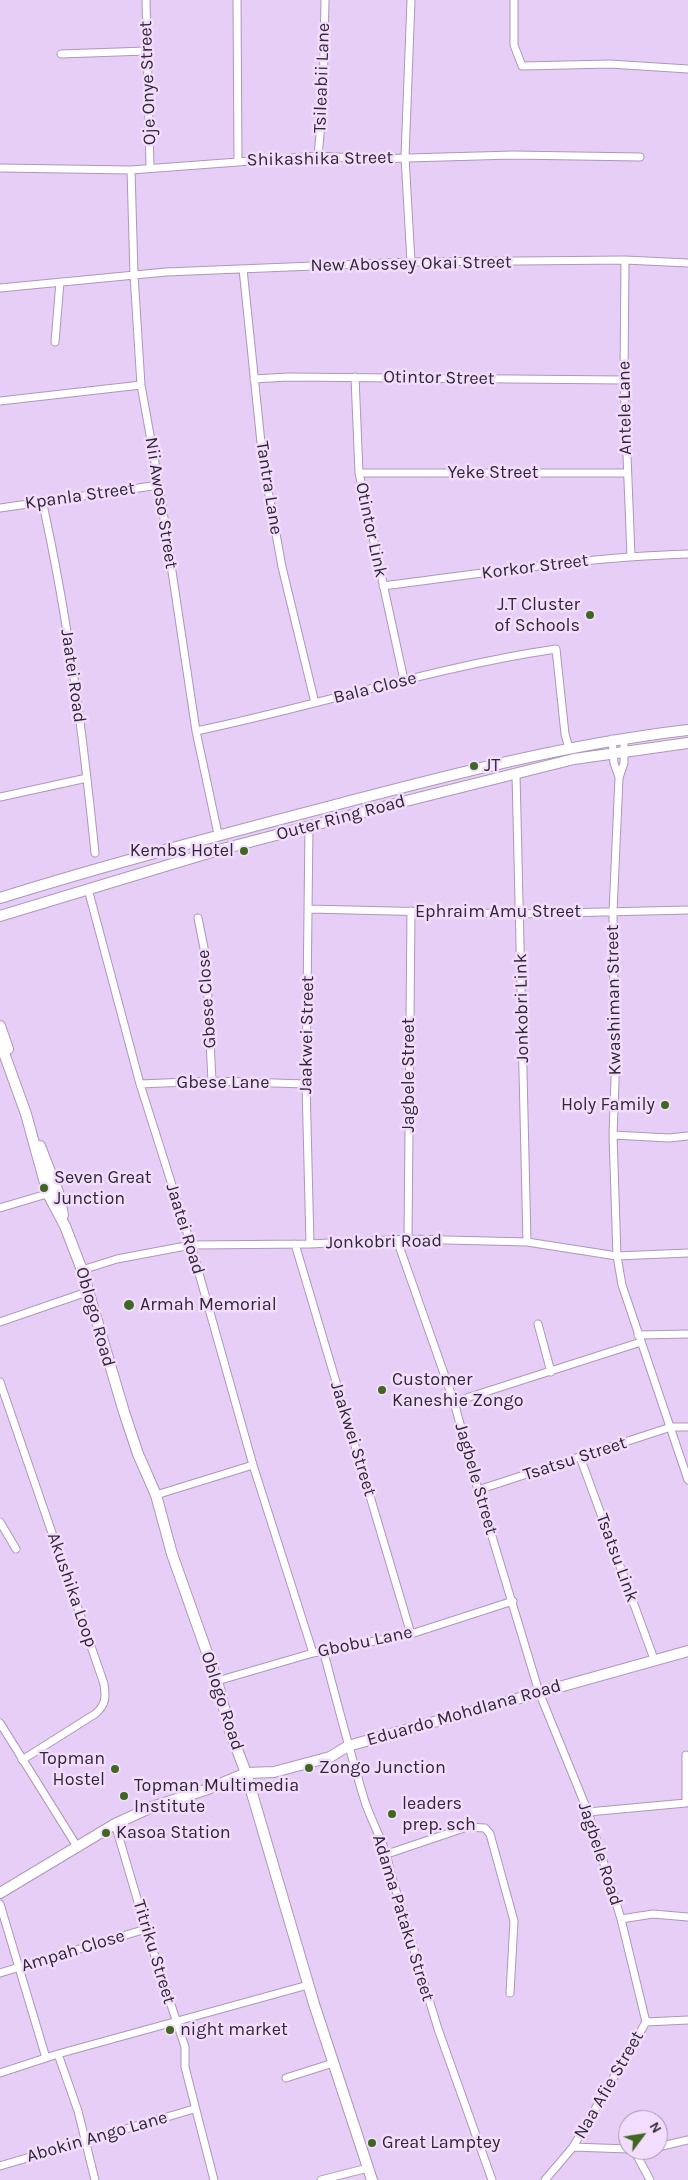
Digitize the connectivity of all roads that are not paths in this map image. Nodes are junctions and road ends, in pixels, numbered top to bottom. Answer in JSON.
{"nodes":[{"id":1,"x":146,"y":0,"type":"edge"},
{"id":2,"x":237,"y":0,"type":"edge"},
{"id":3,"x":325,"y":0,"type":"edge"},
{"id":4,"x":411,"y":0,"type":"edge"},
{"id":5,"x":514,"y":0,"type":"edge"},
{"id":6,"x":146,"y":51,"type":"junction"},
{"id":7,"x":61,"y":54,"type":"dead end"},
{"id":8,"x":688,"y":69,"type":"edge"},
{"id":9,"x":318,"y":156,"type":"junction"},
{"id":10,"x":405,"y":157,"type":"junction"},
{"id":11,"x":640,"y":157,"type":"dead end"},
{"id":12,"x":238,"y":160,"type":"junction"},
{"id":13,"x":150,"y":167,"type":"junction"},
{"id":14,"x":0,"y":168,"type":"edge"},
{"id":15,"x":131,"y":170,"type":"junction"},
{"id":16,"x":625,"y":260,"type":"junction"},
{"id":17,"x":411,"y":262,"type":"junction"},
{"id":18,"x":688,"y":264,"type":"edge"},
{"id":19,"x":243,"y":269,"type":"junction"},
{"id":20,"x":134,"y":275,"type":"junction"},
{"id":21,"x":60,"y":282,"type":"junction"},
{"id":22,"x":0,"y":288,"type":"edge"},
{"id":23,"x":55,"y":342,"type":"dead end"},
{"id":24,"x":355,"y":377,"type":"junction"},
{"id":25,"x":254,"y":379,"type":"junction"},
{"id":26,"x":624,"y":380,"type":"junction"},
{"id":27,"x":141,"y":385,"type":"junction"},
{"id":28,"x":0,"y":401,"type":"edge"},
{"id":29,"x":359,"y":473,"type":"junction"},
{"id":30,"x":626,"y":473,"type":"junction"},
{"id":31,"x":159,"y":485,"type":"junction"},
{"id":32,"x":42,"y":500,"type":"junction"},
{"id":33,"x":0,"y":508,"type":"edge"},
{"id":34,"x":688,"y":554,"type":"edge"},
{"id":35,"x":631,"y":556,"type":"junction"},
{"id":36,"x":383,"y":586,"type":"junction"},
{"id":37,"x":404,"y":680,"type":"junction"},
{"id":38,"x":315,"y":703,"type":"junction"},
{"id":39,"x":688,"y":730,"type":"edge"},
{"id":40,"x":196,"y":731,"type":"junction"},
{"id":41,"x":624,"y":738,"type":"junction"},
{"id":42,"x":612,"y":740,"type":"junction"},
{"id":43,"x":688,"y":743,"type":"edge"},
{"id":44,"x":569,"y":748,"type":"junction"},
{"id":45,"x":624,"y":752,"type":"junction"},
{"id":46,"x":614,"y":754,"type":"junction"},
{"id":47,"x":516,"y":774,"type":"junction"},
{"id":48,"x":87,"y":778,"type":"junction"},
{"id":49,"x":619,"y":778,"type":"junction"},
{"id":50,"x":0,"y":797,"type":"edge"},
{"id":51,"x":309,"y":826,"type":"junction"},
{"id":52,"x":218,"y":834,"type":"junction"},
{"id":53,"x":95,"y":853,"type":"dead end"},
{"id":54,"x":88,"y":889,"type":"junction"},
{"id":55,"x":0,"y":898,"type":"edge"},
{"id":56,"x":308,"y":909,"type":"junction"},
{"id":57,"x":688,"y":910,"type":"edge"},
{"id":58,"x":411,"y":911,"type":"junction"},
{"id":59,"x":613,"y":912,"type":"junction"},
{"id":60,"x":520,"y":914,"type":"junction"},
{"id":61,"x":0,"y":916,"type":"edge"},
{"id":62,"x":198,"y":918,"type":"dead end"},
{"id":63,"x":0,"y":1026,"type":"edge"},
{"id":64,"x":0,"y":1042,"type":"edge"},
{"id":65,"x":212,"y":1081,"type":"junction"},
{"id":66,"x":140,"y":1084,"type":"junction"},
{"id":67,"x":306,"y":1084,"type":"junction"},
{"id":68,"x":613,"y":1135,"type":"junction"},
{"id":69,"x":688,"y":1136,"type":"edge"},
{"id":70,"x":53,"y":1193,"type":"junction"},
{"id":71,"x":0,"y":1208,"type":"edge"},
{"id":72,"x":408,"y":1239,"type":"junction"},
{"id":73,"x":397,"y":1240,"type":"junction"},
{"id":74,"x":527,"y":1242,"type":"junction"},
{"id":75,"x":295,"y":1244,"type":"junction"},
{"id":76,"x":310,"y":1244,"type":"junction"},
{"id":77,"x":191,"y":1245,"type":"junction"},
{"id":78,"x":688,"y":1253,"type":"edge"},
{"id":79,"x":617,"y":1256,"type":"junction"},
{"id":80,"x":82,"y":1270,"type":"junction"},
{"id":81,"x":87,"y":1292,"type":"junction"},
{"id":82,"x":0,"y":1322,"type":"edge"},
{"id":83,"x":538,"y":1324,"type":"dead end"},
{"id":84,"x":688,"y":1334,"type":"edge"},
{"id":85,"x":640,"y":1338,"type":"junction"},
{"id":86,"x":551,"y":1372,"type":"junction"},
{"id":87,"x":0,"y":1382,"type":"edge"},
{"id":88,"x":454,"y":1402,"type":"junction"},
{"id":89,"x":671,"y":1427,"type":"junction"},
{"id":90,"x":688,"y":1427,"type":"edge"},
{"id":91,"x":580,"y":1457,"type":"junction"},
{"id":92,"x":253,"y":1465,"type":"junction"},
{"id":93,"x":688,"y":1480,"type":"edge"},
{"id":94,"x":478,"y":1490,"type":"junction"},
{"id":95,"x":156,"y":1495,"type":"junction"},
{"id":96,"x":0,"y":1522,"type":"edge"},
{"id":97,"x":16,"y":1549,"type":"dead end"},
{"id":98,"x":513,"y":1601,"type":"junction"},
{"id":99,"x":411,"y":1634,"type":"junction"},
{"id":100,"x":688,"y":1651,"type":"edge"},
{"id":101,"x":324,"y":1653,"type":"junction"},
{"id":102,"x":313,"y":1654,"type":"junction"},
{"id":103,"x":654,"y":1660,"type":"junction"},
{"id":104,"x":217,"y":1681,"type":"junction"},
{"id":105,"x":540,"y":1692,"type":"junction"},
{"id":106,"x":0,"y":1724,"type":"edge"},
{"id":107,"x":348,"y":1746,"type":"junction"},
{"id":108,"x":686,"y":1755,"type":"dead end"},
{"id":109,"x":22,"y":1760,"type":"junction"},
{"id":110,"x":246,"y":1773,"type":"junction"},
{"id":111,"x":588,"y":1812,"type":"junction"},
{"id":112,"x":115,"y":1824,"type":"junction"},
{"id":113,"x":78,"y":1848,"type":"junction"},
{"id":114,"x":387,"y":1854,"type":"junction"},
{"id":115,"x":0,"y":1893,"type":"edge"},
{"id":116,"x":0,"y":1904,"type":"edge"},
{"id":117,"x":688,"y":1917,"type":"edge"},
{"id":118,"x":621,"y":1919,"type":"junction"},
{"id":119,"x":146,"y":1929,"type":"junction"},
{"id":120,"x":20,"y":1967,"type":"junction"},
{"id":121,"x":0,"y":1973,"type":"edge"},
{"id":122,"x":308,"y":1985,"type":"junction"},
{"id":123,"x":510,"y":1993,"type":"dead end"},
{"id":124,"x":688,"y":2020,"type":"edge"},
{"id":125,"x":176,"y":2022,"type":"junction"},
{"id":126,"x":646,"y":2022,"type":"junction"},
{"id":127,"x":58,"y":2054,"type":"junction"},
{"id":128,"x":46,"y":2058,"type":"junction"},
{"id":129,"x":333,"y":2063,"type":"junction"},
{"id":130,"x":0,"y":2073,"type":"edge"},
{"id":131,"x":286,"y":2078,"type":"dead end"},
{"id":132,"x":194,"y":2109,"type":"junction"},
{"id":133,"x":85,"y":2140,"type":"junction"},
{"id":134,"x":688,"y":2140,"type":"edge"},
{"id":135,"x":668,"y":2145,"type":"edge"},
{"id":136,"x":573,"y":2147,"type":"junction"},
{"id":137,"x":618,"y":2149,"type":"edge"},
{"id":138,"x":639,"y":2160,"type":"edge"},
{"id":139,"x":0,"y":2166,"type":"edge"},
{"id":140,"x":368,"y":2168,"type":"junction"},
{"id":141,"x":95,"y":2180,"type":"edge"},
{"id":142,"x":214,"y":2180,"type":"edge"},
{"id":143,"x":321,"y":2180,"type":"edge"},
{"id":144,"x":372,"y":2180,"type":"edge"},
{"id":145,"x":492,"y":2180,"type":"edge"},
{"id":146,"x":545,"y":2180,"type":"edge"},
{"id":147,"x":650,"y":2180,"type":"edge"}],
"edges":[{"from":1,"to":6,"type":"street","name":"Oje Onye Street"},
{"from":2,"to":12,"type":"street"},
{"from":3,"to":9,"type":"street","name":"Tsileabii Lane"},
{"from":4,"to":10,"type":"street"},
{"from":5,"to":8,"type":"street"},
{"from":6,"to":7,"type":"street"},
{"from":6,"to":13,"type":"street","name":"Oje Onye Street"},
{"from":9,"to":10,"type":"street","name":"Shikashika Street"},
{"from":9,"to":12,"type":"street","name":"Shikashika Street"},
{"from":10,"to":11,"type":"street","name":"Shikashika Street"},
{"from":10,"to":17,"type":"street"},
{"from":12,"to":13,"type":"street","name":"Shikashika Street"},
{"from":13,"to":15,"type":"street","name":"Shikashika Street"},
{"from":14,"to":15,"type":"street","name":"Shikashika Street"},
{"from":15,"to":20,"type":"street","name":"Nii Awoso Street"},
{"from":16,"to":17,"type":"street","name":"New Abossey Okai Street"},
{"from":16,"to":18,"type":"street","name":"New Abossey Okai Street"},
{"from":16,"to":26,"type":"street","name":"Antele Lane"},
{"from":17,"to":19,"type":"street","name":"New Abossey Okai Street"},
{"from":19,"to":20,"type":"street","name":"New Abossey Okai Street"},
{"from":19,"to":25,"type":"street","name":"Tantra Lane"},
{"from":20,"to":21,"type":"street","name":"New Abossey Okai Street"},
{"from":20,"to":27,"type":"street","name":"Nii Awoso Street"},
{"from":21,"to":22,"type":"street","name":"New Abossey Okai Street"},
{"from":21,"to":23,"type":"street"},
{"from":24,"to":25,"type":"street","name":"Otintor Street"},
{"from":24,"to":26,"type":"street","name":"Otintor Street"},
{"from":24,"to":29,"type":"street","name":"Otintor Link"},
{"from":25,"to":38,"type":"street","name":"Tantra Lane"},
{"from":26,"to":30,"type":"street","name":"Antele Lane"},
{"from":27,"to":28,"type":"street"},
{"from":27,"to":31,"type":"street","name":"Nii Awoso Street"},
{"from":29,"to":30,"type":"street","name":"Yeke Street"},
{"from":29,"to":36,"type":"street","name":"Otintor Link"},
{"from":30,"to":35,"type":"street","name":"Antele Lane"},
{"from":31,"to":32,"type":"street","name":"Kpanla Street"},
{"from":31,"to":40,"type":"street","name":"Nii Awoso Street"},
{"from":32,"to":33,"type":"street","name":"Kpanla Street"},
{"from":32,"to":48,"type":"street","name":"Jaatei Road"},
{"from":34,"to":35,"type":"street","name":"Korkor Street"},
{"from":35,"to":36,"type":"street","name":"Korkor Street"},
{"from":36,"to":37,"type":"street","name":"Otintor Link"},
{"from":37,"to":38,"type":"street","name":"Bala Close"},
{"from":37,"to":44,"type":"street","name":"Bala Close"},
{"from":38,"to":40,"type":"street","name":"Bala Close"},
{"from":39,"to":41,"type":"main road","name":"Outer Ring Road"},
{"from":40,"to":52,"type":"street","name":"Nii Awoso Street"},
{"from":41,"to":42,"type":"main road","name":"Outer Ring Road"},
{"from":41,"to":45,"type":"street","name":"Kwashiman Street"},
{"from":42,"to":44,"type":"main road","name":"Outer Ring Road"},
{"from":42,"to":46,"type":"street","name":"Kwashiman Street"},
{"from":43,"to":45,"type":"main road","name":"Outer Ring Road"},
{"from":44,"to":52,"type":"main road","name":"Outer Ring Road"},
{"from":45,"to":46,"type":"main road","name":"Outer Ring Road"},
{"from":45,"to":49,"type":"street","name":"Kwashiman Street"},
{"from":46,"to":47,"type":"main road","name":"Outer Ring Road"},
{"from":46,"to":49,"type":"street","name":"Kwashiman Street"},
{"from":47,"to":51,"type":"main road","name":"Outer Ring Road"},
{"from":47,"to":60,"type":"street","name":"Jonkobri Link"},
{"from":48,"to":50,"type":"street"},
{"from":48,"to":53,"type":"street","name":"Jaatei Road"},
{"from":49,"to":59,"type":"street","name":"Kwashiman Street"},
{"from":51,"to":54,"type":"main road","name":"Outer Ring Road"},
{"from":51,"to":56,"type":"street","name":"Jaakwei Street"},
{"from":52,"to":55,"type":"main road","name":"Outer Ring Road"},
{"from":54,"to":61,"type":"main road","name":"Outer Ring Road"},
{"from":54,"to":66,"type":"street","name":"Jaatei Road"},
{"from":56,"to":58,"type":"street","name":"Ephraim Amu Street"},
{"from":56,"to":67,"type":"street","name":"Jaakwei Street"},
{"from":57,"to":59,"type":"street","name":"Ephraim Amu Street"},
{"from":58,"to":60,"type":"street","name":"Ephraim Amu Street"},
{"from":58,"to":72,"type":"street","name":"Jagbele Street"},
{"from":59,"to":60,"type":"street","name":"Ephraim Amu Street"},
{"from":59,"to":68,"type":"street","name":"Kwashiman Street"},
{"from":60,"to":74,"type":"street","name":"Jonkobri Link"},
{"from":62,"to":65,"type":"street","name":"Gbese Close"},
{"from":63,"to":70,"type":"main road","name":"Oblogo Road"},
{"from":64,"to":70,"type":"main road","name":"Oblogo Road"},
{"from":65,"to":66,"type":"street","name":"Gbese Lane"},
{"from":65,"to":67,"type":"street","name":"Gbese Lane"},
{"from":66,"to":77,"type":"street","name":"Jaatei Road"},
{"from":67,"to":76,"type":"street","name":"Jaakwei Street"},
{"from":68,"to":69,"type":"street"},
{"from":68,"to":79,"type":"street","name":"Kwashiman Street"},
{"from":70,"to":71,"type":"street"},
{"from":70,"to":80,"type":"main road","name":"Oblogo Road"},
{"from":72,"to":73,"type":"street","name":"Jonkobri Road"},
{"from":72,"to":74,"type":"street","name":"Jonkobri Road"},
{"from":73,"to":76,"type":"street","name":"Jonkobri Road"},
{"from":73,"to":88,"type":"street","name":"Jagbele Street"},
{"from":74,"to":79,"type":"street","name":"Jonkobri Road"},
{"from":75,"to":76,"type":"street","name":"Jonkobri Road"},
{"from":75,"to":77,"type":"street","name":"Jonkobri Road"},
{"from":75,"to":99,"type":"street","name":"Jaakwei Street"},
{"from":77,"to":80,"type":"street","name":"Jonkobri Road"},
{"from":77,"to":92,"type":"street","name":"Jaatei Road"},
{"from":78,"to":79,"type":"street","name":"Jonkobri Road"},
{"from":79,"to":85,"type":"street","name":"Kwashiman Street"},
{"from":80,"to":81,"type":"main road","name":"Oblogo Road"},
{"from":81,"to":82,"type":"street"},
{"from":81,"to":95,"type":"main road","name":"Oblogo Road"},
{"from":83,"to":86,"type":"street"},
{"from":84,"to":85,"type":"street"},
{"from":85,"to":86,"type":"street"},
{"from":85,"to":89,"type":"street","name":"Kwashiman Street"},
{"from":86,"to":88,"type":"street"},
{"from":87,"to":109,"type":"street","name":"Akushika Loop"},
{"from":88,"to":94,"type":"street","name":"Jagbele Street"},
{"from":89,"to":90,"type":"street","name":"Tsatsu Street"},
{"from":89,"to":91,"type":"street","name":"Tsatsu Street"},
{"from":89,"to":93,"type":"street","name":"Kwashiman Street"},
{"from":91,"to":94,"type":"street","name":"Tsatsu Street"},
{"from":91,"to":103,"type":"street","name":"Tsatsu Link"},
{"from":92,"to":95,"type":"street"},
{"from":92,"to":102,"type":"street","name":"Jaatei Road"},
{"from":94,"to":98,"type":"street","name":"Jagbele Street"},
{"from":95,"to":104,"type":"main road","name":"Oblogo Road"},
{"from":96,"to":97,"type":"street"},
{"from":98,"to":99,"type":"street","name":"Gbobu Lane"},
{"from":98,"to":105,"type":"street","name":"Jagbele Street"},
{"from":99,"to":101,"type":"street","name":"Gbobu Lane"},
{"from":100,"to":103,"type":"main road","name":"Eduardo Mohdlana Road"},
{"from":101,"to":102,"type":"street","name":"Gbobu Lane"},
{"from":101,"to":107,"type":"street","name":"Adama Pataku Street"},
{"from":102,"to":104,"type":"street","name":"Gbobu Lane"},
{"from":103,"to":105,"type":"main road","name":"Eduardo Mohdlana Road"},
{"from":104,"to":110,"type":"main road","name":"Oblogo Road"},
{"from":105,"to":107,"type":"main road","name":"Eduardo Mohdlana Road"},
{"from":105,"to":111,"type":"street","name":"Jagbele Road"},
{"from":106,"to":109,"type":"street"},
{"from":107,"to":110,"type":"main road","name":"Eduardo Mohdlana Road"},
{"from":107,"to":114,"type":"street","name":"Adama Pataku Street"},
{"from":108,"to":111,"type":"street"},
{"from":109,"to":113,"type":"street"},
{"from":110,"to":112,"type":"main road","name":"Eduardo Mohdlana Road"},
{"from":110,"to":122,"type":"main road","name":"Oblogo Road"},
{"from":111,"to":118,"type":"street","name":"Jagbele Road"},
{"from":112,"to":113,"type":"main road","name":"Eduardo Mohdlana Road"},
{"from":112,"to":119,"type":"street","name":"Titriku Street"},
{"from":113,"to":115,"type":"main road","name":"Eduardo Mohdlana Road"},
{"from":114,"to":123,"type":"street"},
{"from":114,"to":145,"type":"street","name":"Adama Pataku Street"},
{"from":116,"to":120,"type":"street"},
{"from":117,"to":118,"type":"street"},
{"from":118,"to":126,"type":"street","name":"Jagbele Road"},
{"from":119,"to":120,"type":"street","name":"Ampah Close"},
{"from":119,"to":125,"type":"street","name":"Titriku Street"},
{"from":120,"to":121,"type":"street","name":"Ampah Close"},
{"from":120,"to":128,"type":"street"},
{"from":122,"to":125,"type":"street"},
{"from":122,"to":129,"type":"main road","name":"Oblogo Road"},
{"from":124,"to":126,"type":"street","name":"Naa Afie Street"},
{"from":125,"to":127,"type":"street"},
{"from":125,"to":132,"type":"street","name":"Titriku Street"},
{"from":126,"to":136,"type":"street","name":"Naa Afie Street"},
{"from":127,"to":128,"type":"street"},
{"from":127,"to":133,"type":"street"},
{"from":128,"to":130,"type":"street"},
{"from":129,"to":131,"type":"street"},
{"from":129,"to":140,"type":"main road","name":"Oblogo Road"},
{"from":132,"to":133,"type":"street","name":"Abokin Ango Lane"},
{"from":132,"to":142,"type":"street","name":"Titriku Street"},
{"from":133,"to":139,"type":"street","name":"Abokin Ango Lane"},
{"from":133,"to":141,"type":"street"},
{"from":134,"to":135,"type":"street"},
{"from":136,"to":137,"type":"street"},
{"from":136,"to":146,"type":"street","name":"Naa Afie Street"},
{"from":138,"to":147,"type":"street"},
{"from":140,"to":143,"type":"street"},
{"from":140,"to":144,"type":"main road","name":"Oblogo Road"}]}
